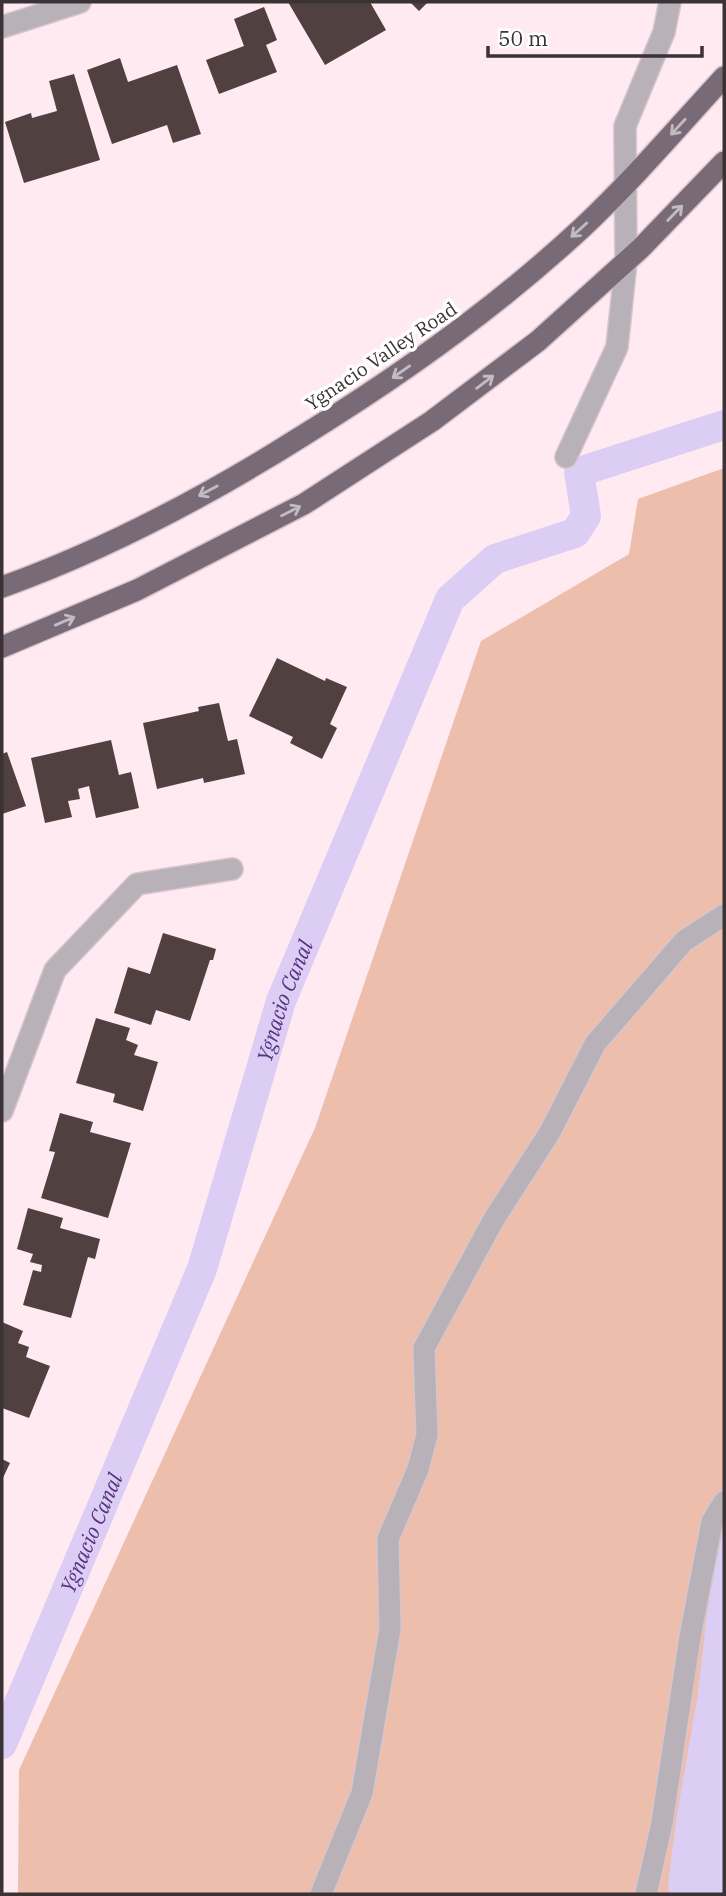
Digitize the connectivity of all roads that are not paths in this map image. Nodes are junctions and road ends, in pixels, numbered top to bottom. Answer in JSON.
{"nodes":[{"id":1,"x":80,"y":2,"type":"edge"},
{"id":2,"x":670,"y":2,"type":"edge"},
{"id":3,"x":2,"y":27,"type":"edge"},
{"id":4,"x":724,"y":77,"type":"edge"},
{"id":5,"x":724,"y":162,"type":"edge"},
{"id":6,"x":626,"y":181,"type":"junction"},
{"id":7,"x":626,"y":262,"type":"junction"},
{"id":8,"x":566,"y":457,"type":"dead end"},
{"id":9,"x":2,"y":587,"type":"edge"},
{"id":10,"x":2,"y":647,"type":"edge"},
{"id":11,"x":232,"y":869,"type":"dead end"},
{"id":12,"x":724,"y":915,"type":"edge"},
{"id":13,"x":2,"y":1111,"type":"edge"},
{"id":14,"x":724,"y":1502,"type":"edge"},
{"id":15,"x":321,"y":1894,"type":"edge"},
{"id":16,"x":646,"y":1894,"type":"edge"}],
"edges":[{"from":1,"to":3,"type":"street"},
{"from":2,"to":6,"type":"street"},
{"from":4,"to":6,"type":"highway","name":"Ygnacio Valley Road","one_way":true},
{"from":7,"to":5,"type":"highway","one_way":true},
{"from":6,"to":7,"type":"street"},
{"from":6,"to":9,"type":"highway","name":"Ygnacio Valley Road","one_way":true},
{"from":7,"to":8,"type":"street"},
{"from":10,"to":7,"type":"highway","one_way":true},
{"from":11,"to":13,"type":"street"},
{"from":12,"to":15,"type":"street"},
{"from":14,"to":16,"type":"street"}]}
